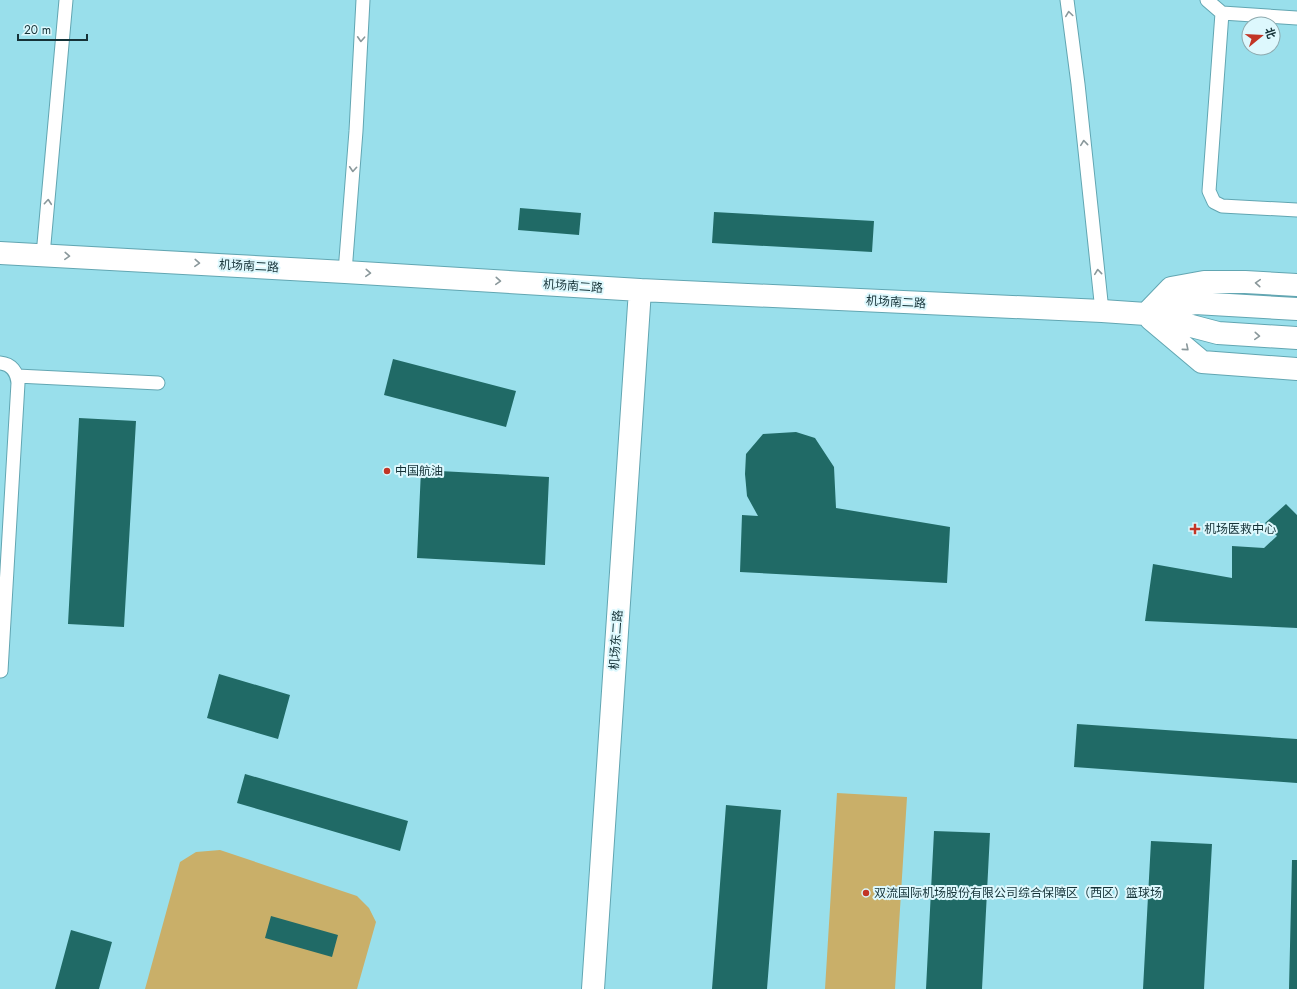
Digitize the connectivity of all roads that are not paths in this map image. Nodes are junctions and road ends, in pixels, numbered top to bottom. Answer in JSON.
{"nodes":[{"id":1,"x":66,"y":0,"type":"edge"},
{"id":2,"x":363,"y":0,"type":"edge"},
{"id":3,"x":1067,"y":0,"type":"edge"},
{"id":4,"x":1207,"y":0,"type":"edge"},
{"id":5,"x":1222,"y":13,"type":"junction"},
{"id":6,"x":1297,"y":18,"type":"edge"},
{"id":7,"x":1297,"y":210,"type":"edge"},
{"id":8,"x":7,"y":252,"type":"edge"},
{"id":9,"x":43,"y":255,"type":"junction"},
{"id":10,"x":346,"y":272,"type":"junction"},
{"id":11,"x":1297,"y":285,"type":"edge"},
{"id":12,"x":640,"y":290,"type":"junction"},
{"id":13,"x":1297,"y":309,"type":"edge"},
{"id":14,"x":1102,"y":311,"type":"junction"},
{"id":15,"x":1146,"y":314,"type":"junction"},
{"id":16,"x":1297,"y":338,"type":"edge"},
{"id":17,"x":0,"y":363,"type":"edge"},
{"id":18,"x":1297,"y":369,"type":"edge"},
{"id":19,"x":17,"y":376,"type":"junction"},
{"id":20,"x":158,"y":383,"type":"dead end"},
{"id":21,"x":4,"y":549,"type":"edge"},
{"id":22,"x":1,"y":670,"type":"dead end"},
{"id":23,"x":593,"y":989,"type":"edge"}],
"edges":[{"from":9,"to":1,"type":"lane","one_way":true},
{"from":2,"to":10,"type":"lane","one_way":true},
{"from":14,"to":3,"type":"lane","one_way":true},
{"from":4,"to":5,"type":"lane"},
{"from":5,"to":6,"type":"lane"},
{"from":5,"to":7,"type":"lane"},
{"from":8,"to":9,"type":"main road","name":"机场南二路"},
{"from":9,"to":10,"type":"main road","name":"机场南二路","one_way":true},
{"from":10,"to":12,"type":"main road","name":"机场南二路","one_way":true},
{"from":11,"to":15,"type":"main road","one_way":true},
{"from":12,"to":14,"type":"main road","name":"机场南二路"},
{"from":12,"to":23,"type":"main road","name":"机场东二路"},
{"from":13,"to":15,"type":"main road"},
{"from":14,"to":15,"type":"main road","name":"机场南二路"},
{"from":15,"to":16,"type":"main road","one_way":true},
{"from":15,"to":18,"type":"main road","one_way":true},
{"from":17,"to":19,"type":"lane"},
{"from":19,"to":20,"type":"lane"},
{"from":19,"to":21,"type":"lane"},
{"from":21,"to":22,"type":"lane"}]}
